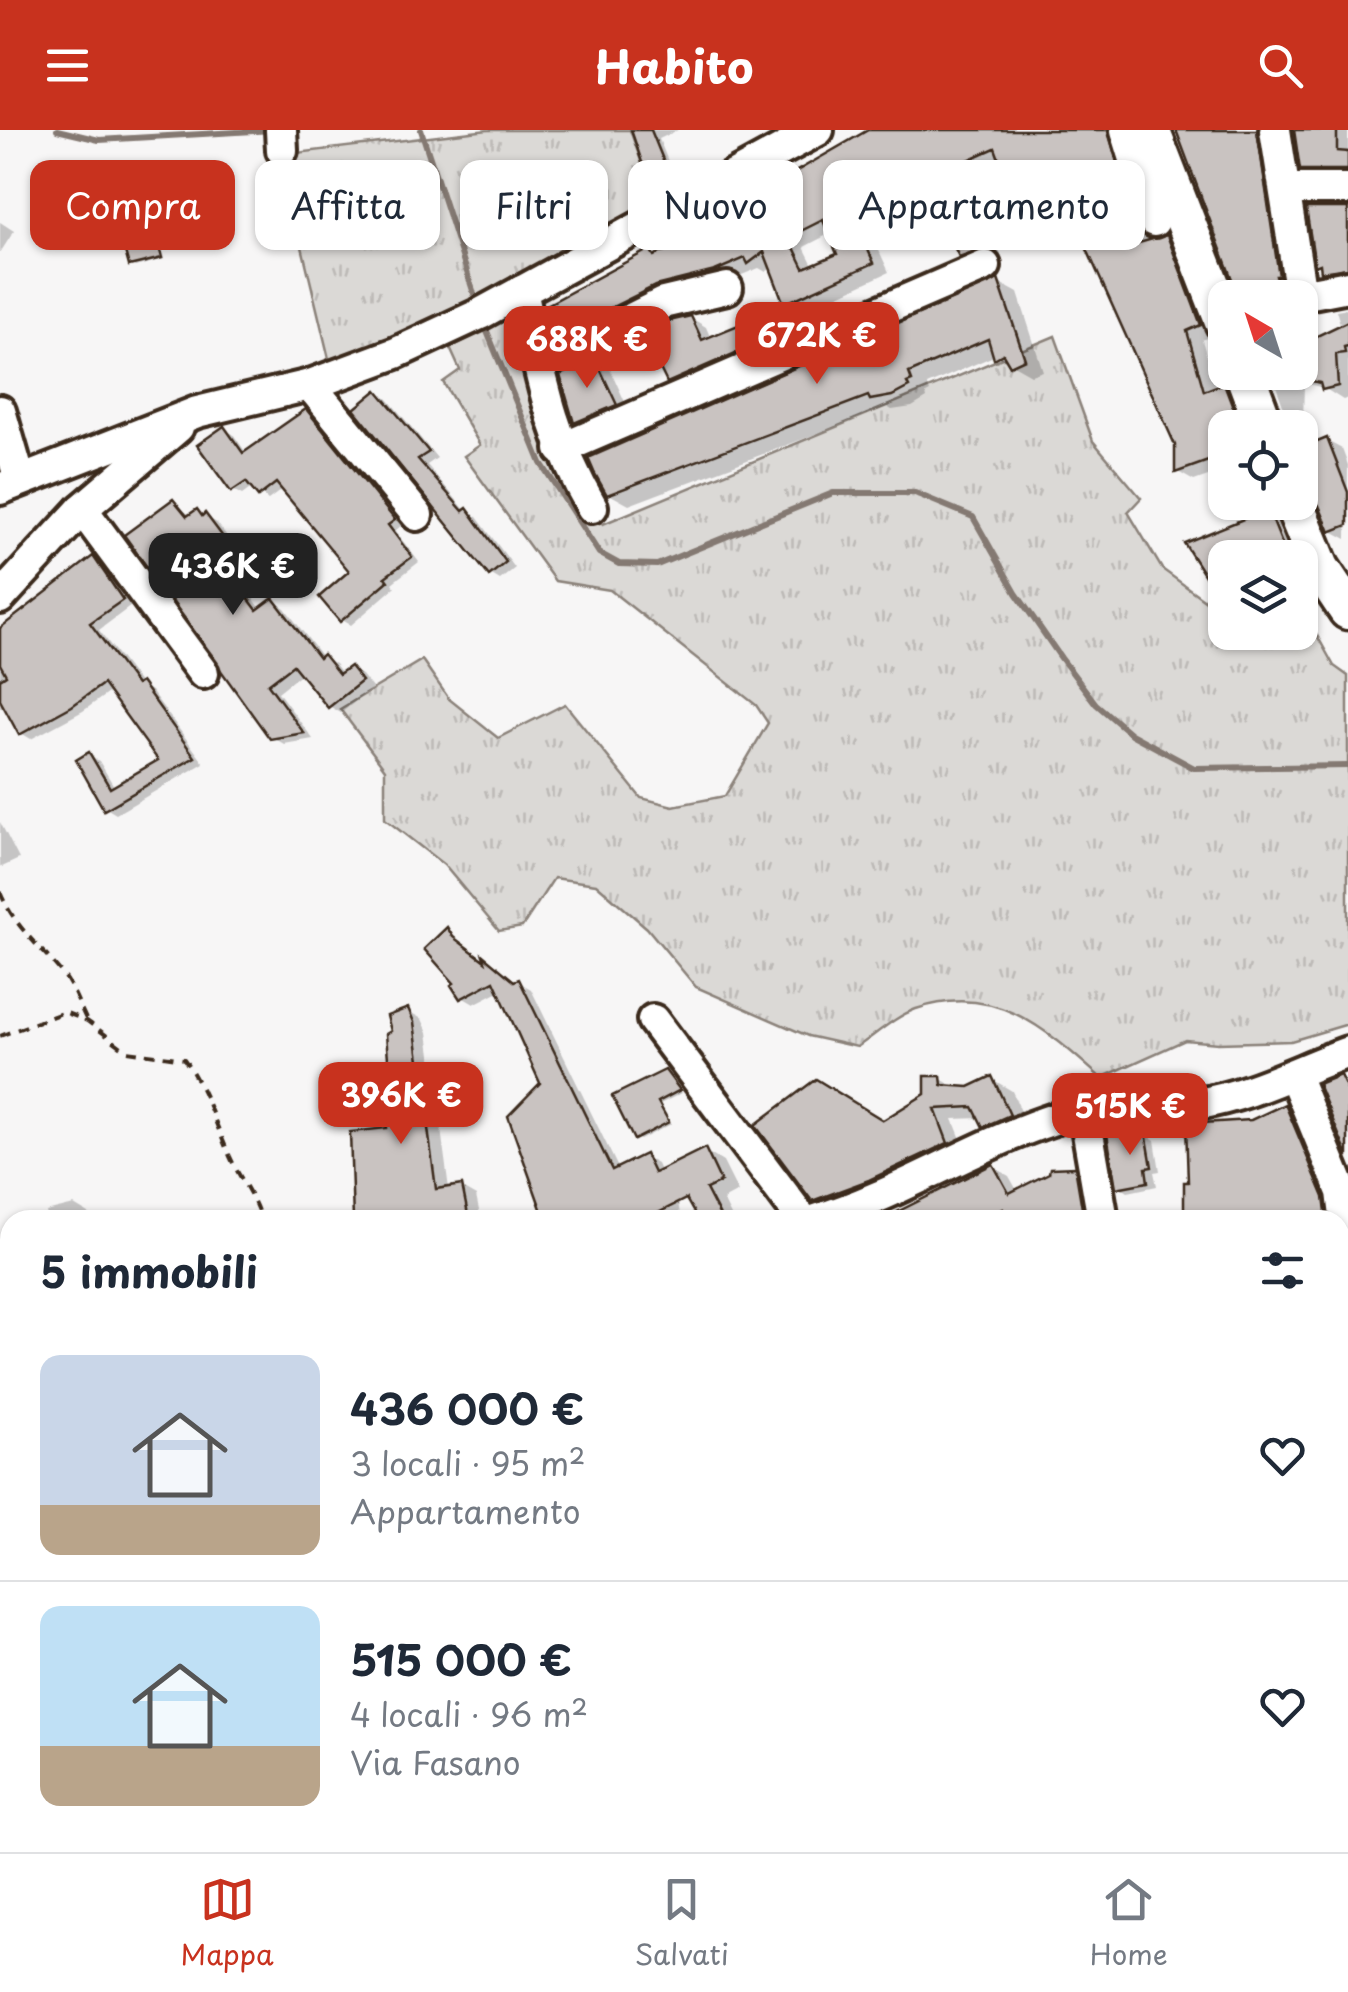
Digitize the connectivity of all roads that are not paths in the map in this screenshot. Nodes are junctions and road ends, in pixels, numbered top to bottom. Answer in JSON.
{"nodes":[{"id":1,"x":818,"y":130,"type":"edge"},
{"id":2,"x":1126,"y":130,"type":"edge"},
{"id":3,"x":1150,"y":130,"type":"edge"},
{"id":4,"x":1275,"y":130,"type":"edge"},
{"id":5,"x":1284,"y":189,"type":"junction"},
{"id":6,"x":1348,"y":189,"type":"edge"},
{"id":7,"x":1154,"y":221,"type":"dead end"},
{"id":8,"x":985,"y":266,"type":"dead end"},
{"id":9,"x":1208,"y":280,"type":"edge"},
{"id":10,"x":1348,"y":286,"type":"edge"},
{"id":11,"x":727,"y":288,"type":"dead end"},
{"id":12,"x":522,"y":291,"type":"junction"},
{"id":13,"x":539,"y":365,"type":"junction"},
{"id":14,"x":310,"y":385,"type":"junction"},
{"id":15,"x":0,"y":411,"type":"edge"},
{"id":16,"x":197,"y":412,"type":"junction"},
{"id":17,"x":561,"y":449,"type":"junction"},
{"id":18,"x":10,"y":485,"type":"edge"},
{"id":19,"x":592,"y":507,"type":"dead end"},
{"id":20,"x":82,"y":509,"type":"junction"},
{"id":21,"x":416,"y":516,"type":"dead end"},
{"id":22,"x":1300,"y":520,"type":"edge"},
{"id":23,"x":0,"y":598,"type":"edge"},
{"id":24,"x":1348,"y":610,"type":"edge"},
{"id":25,"x":203,"y":672,"type":"dead end"},
{"id":26,"x":653,"y":1020,"type":"dead end"},
{"id":27,"x":1348,"y":1052,"type":"edge"},
{"id":28,"x":1294,"y":1075,"type":"junction"},
{"id":29,"x":1084,"y":1110,"type":"junction"},
{"id":30,"x":796,"y":1210,"type":"edge"},
{"id":31,"x":849,"y":1210,"type":"edge"},
{"id":32,"x":1102,"y":1210,"type":"edge"},
{"id":33,"x":1344,"y":1210,"type":"edge"}],
"edges":[{"from":1,"to":12,"type":"street"},
{"from":2,"to":7,"type":"street"},
{"from":3,"to":9,"type":"main road"},
{"from":4,"to":5,"type":"street"},
{"from":5,"to":6,"type":"street"},
{"from":5,"to":10,"type":"street"},
{"from":8,"to":17,"type":"street"},
{"from":11,"to":13,"type":"street"},
{"from":12,"to":13,"type":"street"},
{"from":12,"to":14,"type":"street"},
{"from":13,"to":17,"type":"street"},
{"from":14,"to":16,"type":"street"},
{"from":14,"to":21,"type":"street"},
{"from":15,"to":18,"type":"street"},
{"from":16,"to":18,"type":"street"},
{"from":16,"to":20,"type":"street"},
{"from":17,"to":19,"type":"street"},
{"from":20,"to":23,"type":"street"},
{"from":20,"to":25,"type":"street"},
{"from":22,"to":24,"type":"main road"},
{"from":26,"to":30,"type":"street"},
{"from":27,"to":28,"type":"street"},
{"from":28,"to":29,"type":"street"},
{"from":28,"to":33,"type":"street"},
{"from":29,"to":31,"type":"street"},
{"from":29,"to":32,"type":"street"}]}
